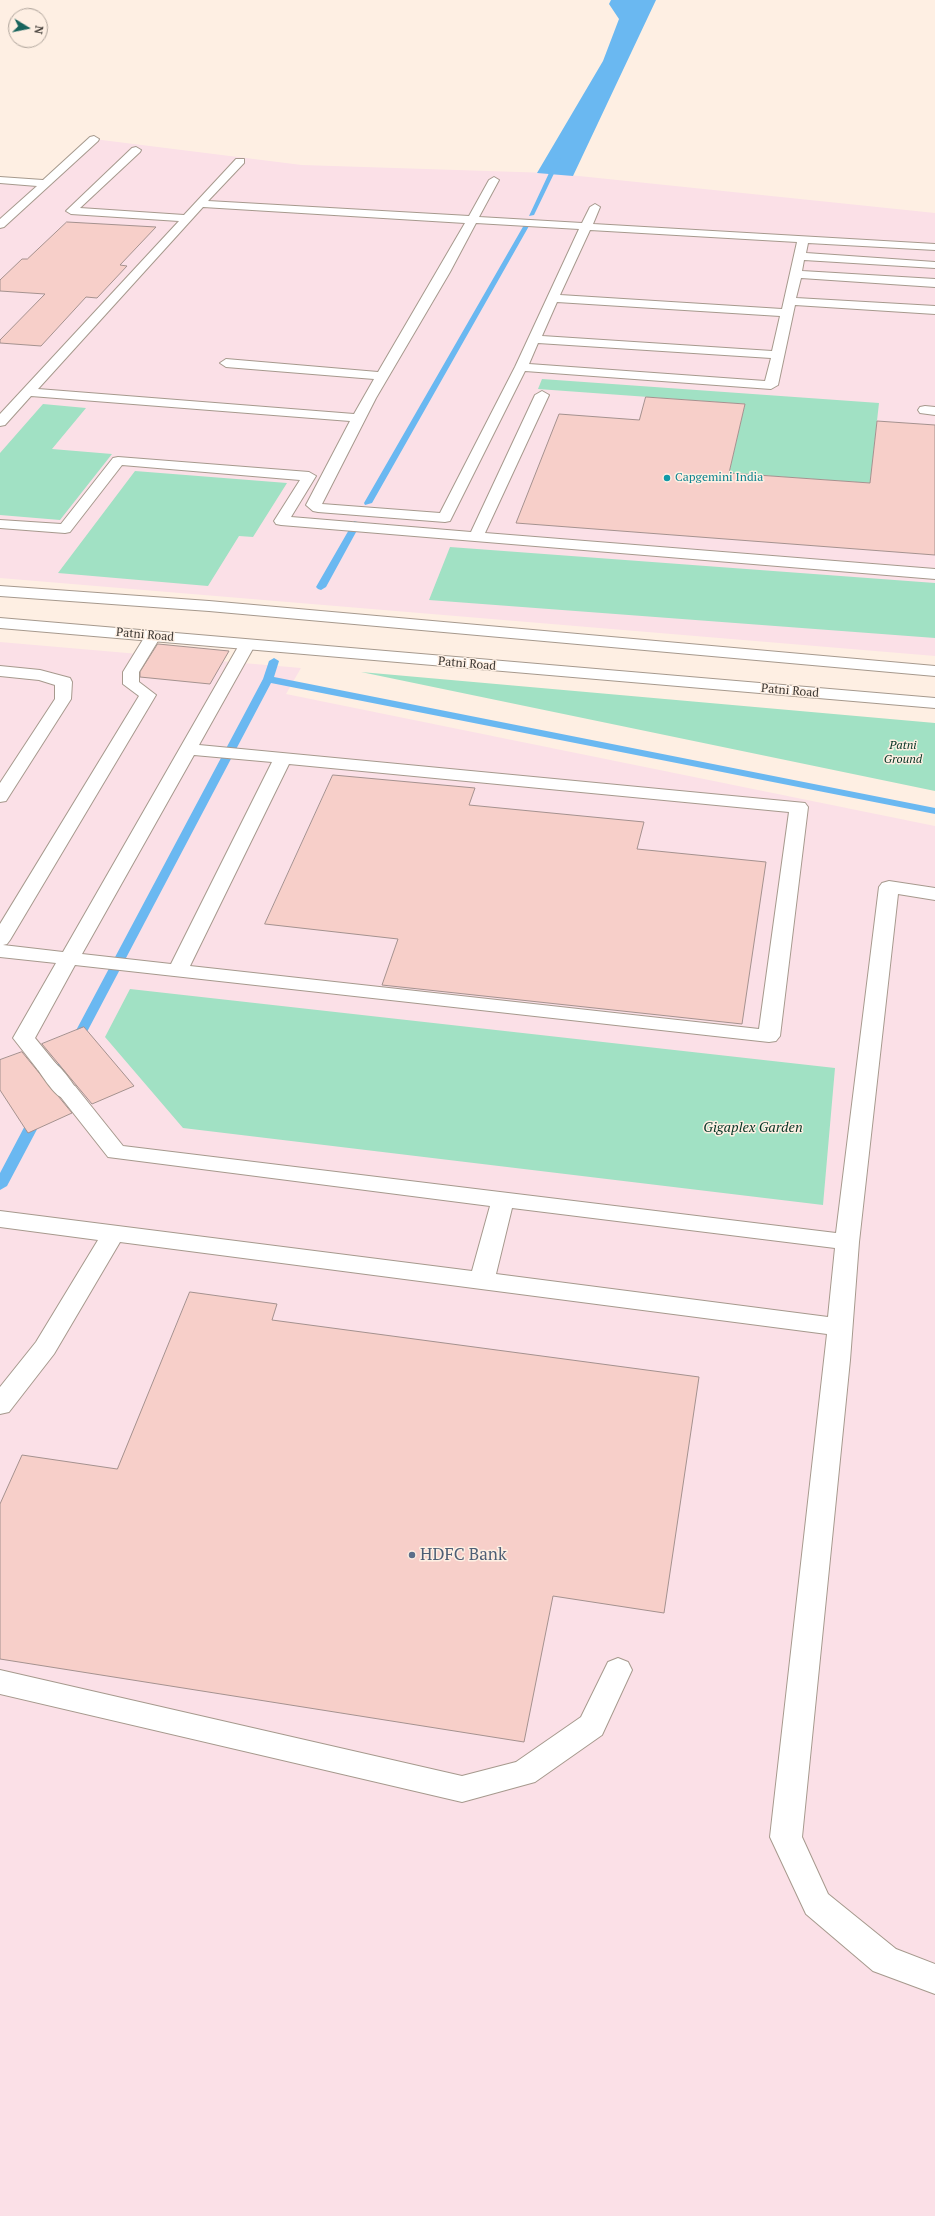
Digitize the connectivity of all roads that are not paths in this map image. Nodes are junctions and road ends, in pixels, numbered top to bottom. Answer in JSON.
{"nodes":[{"id":1,"x":94,"y":139,"type":"dead end"},
{"id":2,"x":136,"y":150,"type":"dead end"},
{"id":3,"x":240,"y":161,"type":"dead end"},
{"id":4,"x":0,"y":180,"type":"edge"},
{"id":5,"x":494,"y":180,"type":"dead end"},
{"id":6,"x":46,"y":183,"type":"junction"},
{"id":7,"x":200,"y":204,"type":"junction"},
{"id":8,"x":595,"y":207,"type":"dead end"},
{"id":9,"x":187,"y":218,"type":"junction"},
{"id":10,"x":472,"y":220,"type":"junction"},
{"id":11,"x":0,"y":225,"type":"edge"},
{"id":12,"x":586,"y":227,"type":"junction"},
{"id":13,"x":803,"y":240,"type":"junction"},
{"id":14,"x":935,"y":247,"type":"edge"},
{"id":15,"x":800,"y":256,"type":"junction"},
{"id":16,"x":935,"y":265,"type":"edge"},
{"id":17,"x":796,"y":274,"type":"junction"},
{"id":18,"x":935,"y":283,"type":"edge"},
{"id":19,"x":553,"y":298,"type":"junction"},
{"id":20,"x":789,"y":307,"type":"junction"},
{"id":21,"x":935,"y":310,"type":"edge"},
{"id":22,"x":534,"y":339,"type":"junction"},
{"id":23,"x":778,"y":356,"type":"junction"},
{"id":24,"x":226,"y":363,"type":"dead end"},
{"id":25,"x":521,"y":367,"type":"junction"},
{"id":26,"x":382,"y":376,"type":"junction"},
{"id":27,"x":27,"y":392,"type":"junction"},
{"id":28,"x":542,"y":395,"type":"dead end"},
{"id":29,"x":359,"y":418,"type":"junction"},
{"id":30,"x":0,"y":422,"type":"edge"},
{"id":31,"x":445,"y":518,"type":"junction"},
{"id":32,"x":0,"y":524,"type":"edge"},
{"id":33,"x":438,"y":534,"type":"junction"},
{"id":34,"x":476,"y":537,"type":"junction"},
{"id":35,"x":935,"y":574,"type":"edge"},
{"id":36,"x":0,"y":591,"type":"edge"},
{"id":37,"x":0,"y":623,"type":"edge"},
{"id":38,"x":153,"y":636,"type":"junction"},
{"id":39,"x":248,"y":644,"type":"junction"},
{"id":40,"x":0,"y":671,"type":"edge"},
{"id":41,"x":935,"y":671,"type":"edge"},
{"id":42,"x":935,"y":703,"type":"edge"},
{"id":43,"x":189,"y":749,"type":"junction"},
{"id":44,"x":283,"y":758,"type":"junction"},
{"id":45,"x":0,"y":798,"type":"edge"},
{"id":46,"x":935,"y":894,"type":"edge"},
{"id":47,"x":0,"y":940,"type":"edge"},
{"id":48,"x":0,"y":951,"type":"edge"},
{"id":49,"x":69,"y":959,"type":"junction"},
{"id":50,"x":177,"y":971,"type":"junction"},
{"id":51,"x":503,"y":1200,"type":"junction"},
{"id":52,"x":0,"y":1219,"type":"edge"},
{"id":53,"x":113,"y":1234,"type":"junction"},
{"id":54,"x":847,"y":1242,"type":"junction"},
{"id":55,"x":482,"y":1281,"type":"junction"},
{"id":56,"x":840,"y":1327,"type":"junction"},
{"id":57,"x":0,"y":1404,"type":"edge"},
{"id":58,"x":618,"y":1670,"type":"dead end"},
{"id":59,"x":0,"y":1682,"type":"edge"},
{"id":60,"x":935,"y":1979,"type":"edge"}],
"edges":[{"from":1,"to":6,"type":"main road"},
{"from":2,"to":9,"type":"main road"},
{"from":3,"to":7,"type":"main road"},
{"from":4,"to":6,"type":"main road"},
{"from":5,"to":10,"type":"main road"},
{"from":6,"to":11,"type":"main road"},
{"from":7,"to":9,"type":"main road"},
{"from":7,"to":10,"type":"main road"},
{"from":8,"to":12,"type":"main road"},
{"from":9,"to":27,"type":"main road"},
{"from":10,"to":12,"type":"main road"},
{"from":10,"to":26,"type":"main road"},
{"from":12,"to":13,"type":"main road"},
{"from":12,"to":19,"type":"main road"},
{"from":13,"to":14,"type":"main road"},
{"from":13,"to":15,"type":"main road"},
{"from":15,"to":16,"type":"main road"},
{"from":15,"to":17,"type":"main road"},
{"from":17,"to":18,"type":"main road"},
{"from":17,"to":20,"type":"main road"},
{"from":19,"to":20,"type":"main road"},
{"from":19,"to":22,"type":"main road"},
{"from":20,"to":21,"type":"main road"},
{"from":20,"to":23,"type":"main road"},
{"from":22,"to":23,"type":"main road"},
{"from":22,"to":25,"type":"main road"},
{"from":23,"to":25,"type":"main road"},
{"from":24,"to":26,"type":"main road"},
{"from":25,"to":31,"type":"main road"},
{"from":26,"to":29,"type":"main road"},
{"from":27,"to":29,"type":"main road"},
{"from":27,"to":30,"type":"main road"},
{"from":28,"to":34,"type":"main road"},
{"from":29,"to":31,"type":"main road"},
{"from":31,"to":33,"type":"main road"},
{"from":32,"to":33,"type":"main road"},
{"from":33,"to":34,"type":"main road"},
{"from":34,"to":35,"type":"main road"},
{"from":36,"to":41,"type":"main road"},
{"from":37,"to":38,"type":"main road","name":"Patni Road"},
{"from":38,"to":39,"type":"main road","name":"Patni Road"},
{"from":38,"to":47,"type":"main road"},
{"from":39,"to":42,"type":"main road","name":"Patni Road"},
{"from":39,"to":43,"type":"main road"},
{"from":40,"to":45,"type":"main road"},
{"from":43,"to":44,"type":"main road"},
{"from":43,"to":49,"type":"main road"},
{"from":44,"to":50,"type":"main road"},
{"from":44,"to":50,"type":"main road"},
{"from":46,"to":54,"type":"main road"},
{"from":48,"to":49,"type":"main road"},
{"from":49,"to":50,"type":"main road"},
{"from":49,"to":51,"type":"main road"},
{"from":51,"to":54,"type":"main road"},
{"from":51,"to":55,"type":"main road"},
{"from":52,"to":53,"type":"main road"},
{"from":53,"to":55,"type":"main road"},
{"from":53,"to":57,"type":"main road"},
{"from":54,"to":56,"type":"main road"},
{"from":55,"to":56,"type":"main road"},
{"from":56,"to":60,"type":"main road"},
{"from":58,"to":59,"type":"main road"}]}
